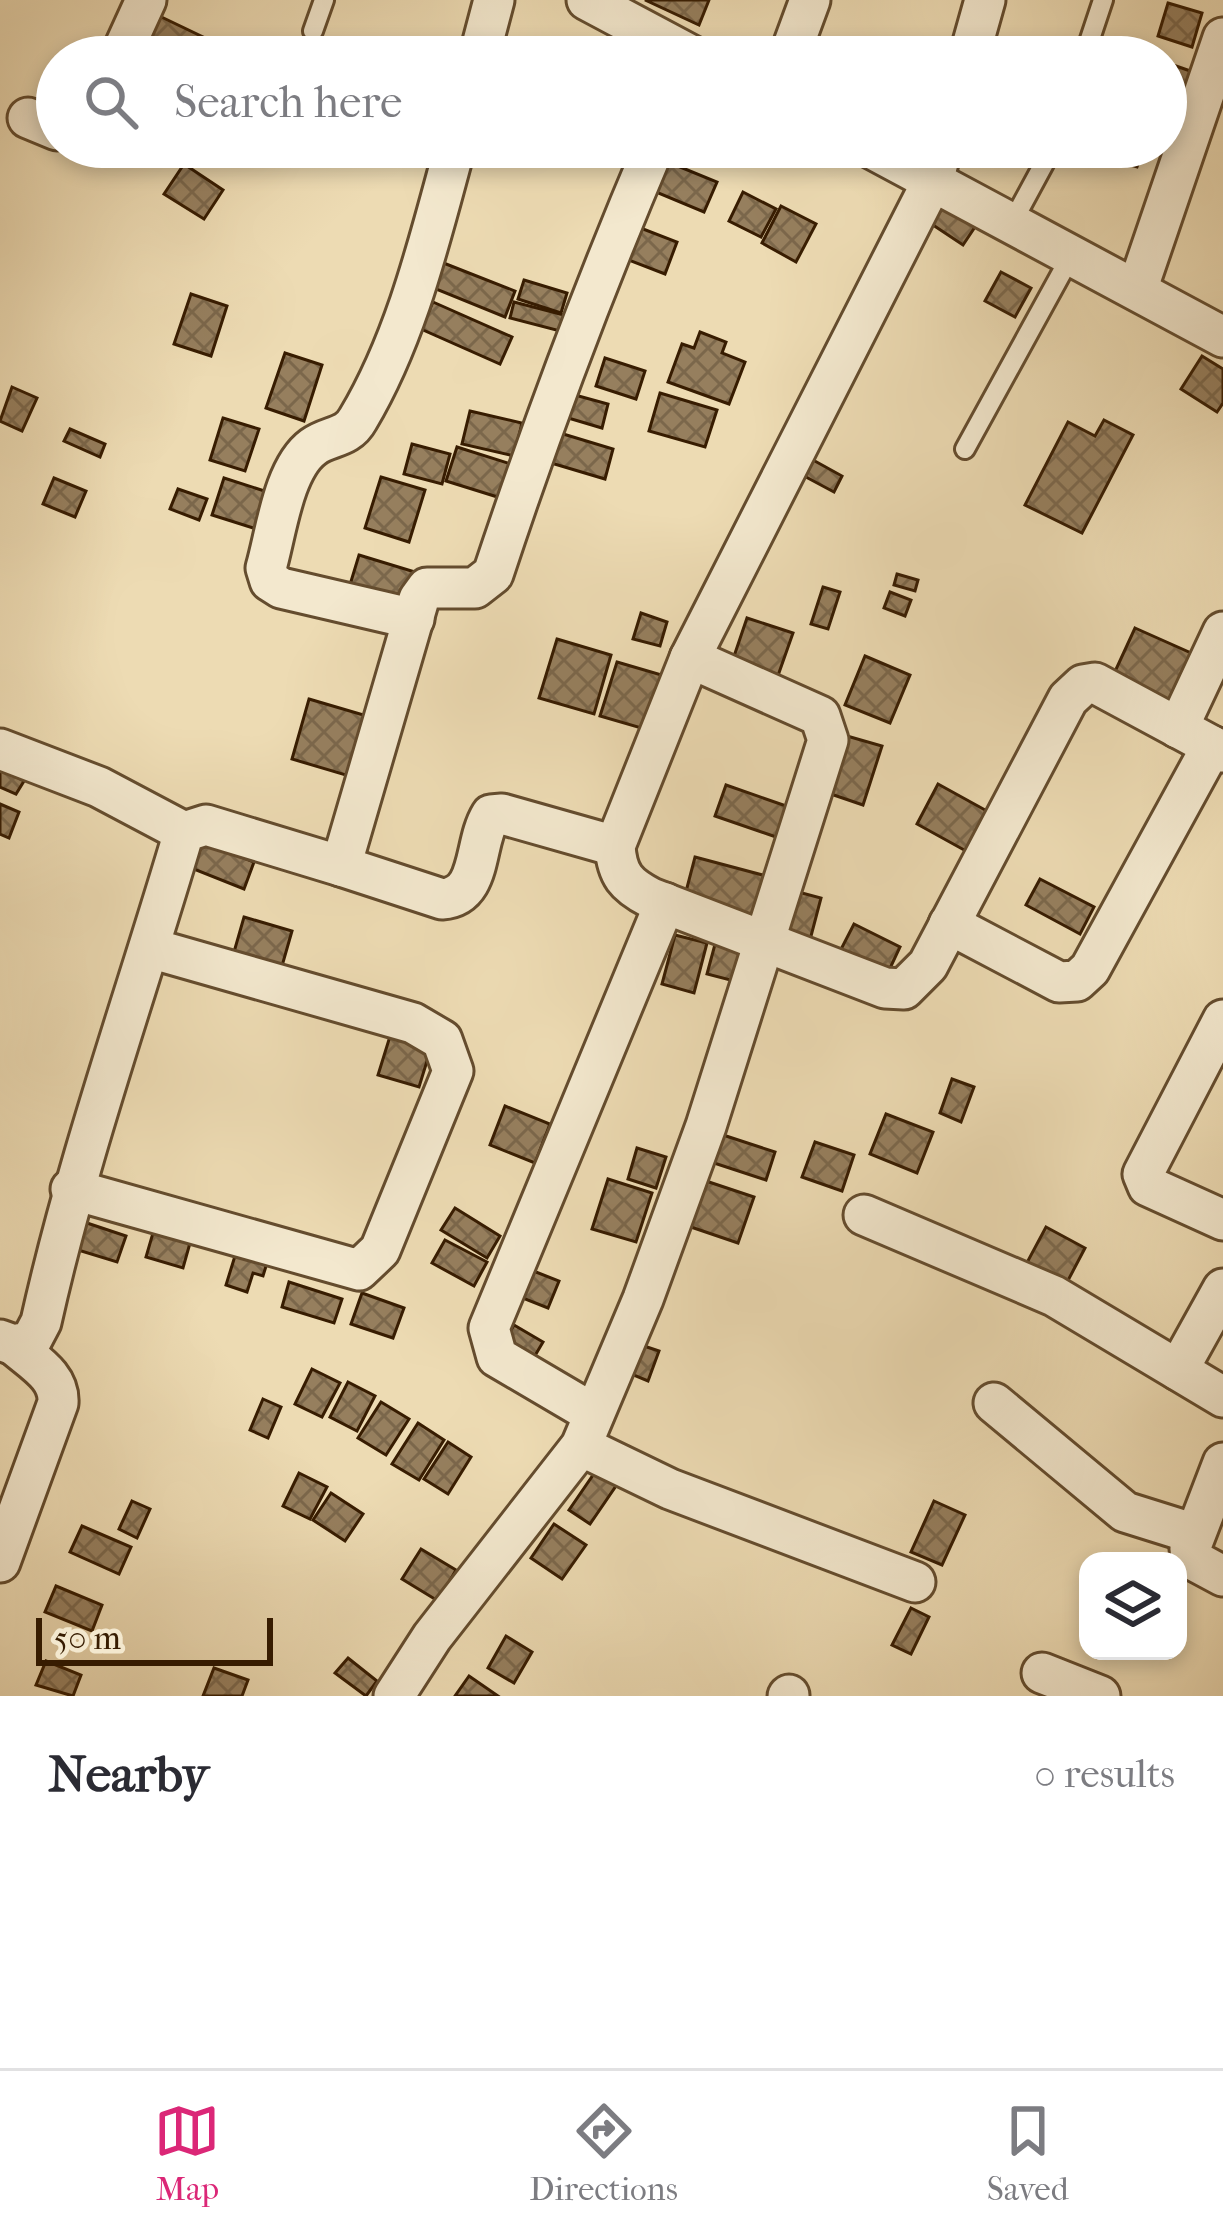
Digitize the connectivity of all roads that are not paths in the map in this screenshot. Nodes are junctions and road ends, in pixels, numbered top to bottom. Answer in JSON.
{"nodes":[{"id":1,"x":146,"y":0,"type":"edge"},
{"id":2,"x":324,"y":0,"type":"edge"},
{"id":3,"x":494,"y":0,"type":"edge"},
{"id":4,"x":587,"y":0,"type":"edge"},
{"id":5,"x":810,"y":0,"type":"edge"},
{"id":6,"x":985,"y":0,"type":"edge"},
{"id":7,"x":1102,"y":0,"type":"edge"},
{"id":8,"x":313,"y":31,"type":"dead end"},
{"id":9,"x":130,"y":36,"type":"edge"},
{"id":10,"x":485,"y":36,"type":"edge"},
{"id":11,"x":654,"y":36,"type":"edge"},
{"id":12,"x":797,"y":36,"type":"edge"},
{"id":13,"x":975,"y":36,"type":"edge"},
{"id":14,"x":1091,"y":36,"type":"edge"},
{"id":15,"x":1223,"y":38,"type":"edge"},
{"id":16,"x":1187,"y":143,"type":"edge"},
{"id":17,"x":449,"y":168,"type":"edge"},
{"id":18,"x":646,"y":168,"type":"edge"},
{"id":19,"x":935,"y":168,"type":"edge"},
{"id":20,"x":946,"y":168,"type":"edge"},
{"id":21,"x":1042,"y":168,"type":"edge"},
{"id":22,"x":1179,"y":168,"type":"edge"},
{"id":23,"x":1013,"y":221,"type":"junction"},
{"id":24,"x":1072,"y":254,"type":"junction"},
{"id":25,"x":1137,"y":290,"type":"junction"},
{"id":26,"x":1223,"y":337,"type":"edge"},
{"id":27,"x":965,"y":449,"type":"dead end"},
{"id":28,"x":414,"y":619,"type":"junction"},
{"id":29,"x":1223,"y":632,"type":"edge"},
{"id":30,"x":690,"y":658,"type":"junction"},
{"id":31,"x":1204,"y":742,"type":"edge"},
{"id":32,"x":0,"y":749,"type":"edge"},
{"id":33,"x":184,"y":832,"type":"junction"},
{"id":34,"x":615,"y":846,"type":"junction"},
{"id":35,"x":341,"y":866,"type":"junction"},
{"id":36,"x":665,"y":903,"type":"junction"},
{"id":37,"x":949,"y":924,"type":"junction"},
{"id":38,"x":763,"y":941,"type":"junction"},
{"id":39,"x":150,"y":948,"type":"junction"},
{"id":40,"x":1223,"y":1020,"type":"edge"},
{"id":41,"x":71,"y":1189,"type":"junction"},
{"id":42,"x":864,"y":1215,"type":"dead end"},
{"id":43,"x":1223,"y":1220,"type":"edge"},
{"id":44,"x":1223,"y":1288,"type":"edge"},
{"id":45,"x":7,"y":1343,"type":"edge"},
{"id":46,"x":1178,"y":1370,"type":"junction"},
{"id":47,"x":1223,"y":1396,"type":"edge"},
{"id":48,"x":994,"y":1402,"type":"dead end"},
{"id":49,"x":588,"y":1430,"type":"junction"},
{"id":50,"x":1223,"y":1463,"type":"edge"},
{"id":51,"x":1192,"y":1532,"type":"junction"},
{"id":52,"x":0,"y":1562,"type":"edge"},
{"id":53,"x":1223,"y":1576,"type":"edge"},
{"id":54,"x":915,"y":1582,"type":"dead end"},
{"id":55,"x":1042,"y":1673,"type":"dead end"},
{"id":56,"x":394,"y":1696,"type":"edge"},
{"id":57,"x":1100,"y":1696,"type":"edge"}],
"edges":[{"from":1,"to":9,"type":"street"},
{"from":2,"to":8,"type":"lane"},
{"from":3,"to":10,"type":"street"},
{"from":4,"to":11,"type":"street"},
{"from":5,"to":12,"type":"street"},
{"from":6,"to":13,"type":"street"},
{"from":7,"to":14,"type":"lane"},
{"from":15,"to":16,"type":"street"},
{"from":17,"to":28,"type":"street"},
{"from":18,"to":28,"type":"street"},
{"from":19,"to":30,"type":"street"},
{"from":20,"to":23,"type":"street"},
{"from":21,"to":23,"type":"lane"},
{"from":22,"to":25,"type":"street"},
{"from":23,"to":24,"type":"street"},
{"from":24,"to":25,"type":"street"},
{"from":24,"to":27,"type":"lane"},
{"from":25,"to":26,"type":"street"},
{"from":28,"to":35,"type":"street"},
{"from":29,"to":31,"type":"street"},
{"from":30,"to":34,"type":"street"},
{"from":30,"to":38,"type":"street"},
{"from":31,"to":37,"type":"street"},
{"from":31,"to":37,"type":"street"},
{"from":32,"to":33,"type":"street"},
{"from":33,"to":35,"type":"street"},
{"from":33,"to":39,"type":"street"},
{"from":34,"to":35,"type":"street"},
{"from":34,"to":36,"type":"street"},
{"from":36,"to":38,"type":"street"},
{"from":36,"to":49,"type":"street"},
{"from":37,"to":38,"type":"street"},
{"from":38,"to":49,"type":"street"},
{"from":39,"to":41,"type":"street"},
{"from":39,"to":41,"type":"street"},
{"from":40,"to":43,"type":"street"},
{"from":41,"to":45,"type":"street"},
{"from":42,"to":46,"type":"street"},
{"from":44,"to":46,"type":"street"},
{"from":45,"to":52,"type":"street"},
{"from":46,"to":47,"type":"street"},
{"from":48,"to":51,"type":"street"},
{"from":49,"to":54,"type":"street"},
{"from":49,"to":56,"type":"street"},
{"from":50,"to":51,"type":"street"},
{"from":51,"to":53,"type":"street"},
{"from":55,"to":57,"type":"street"}]}
